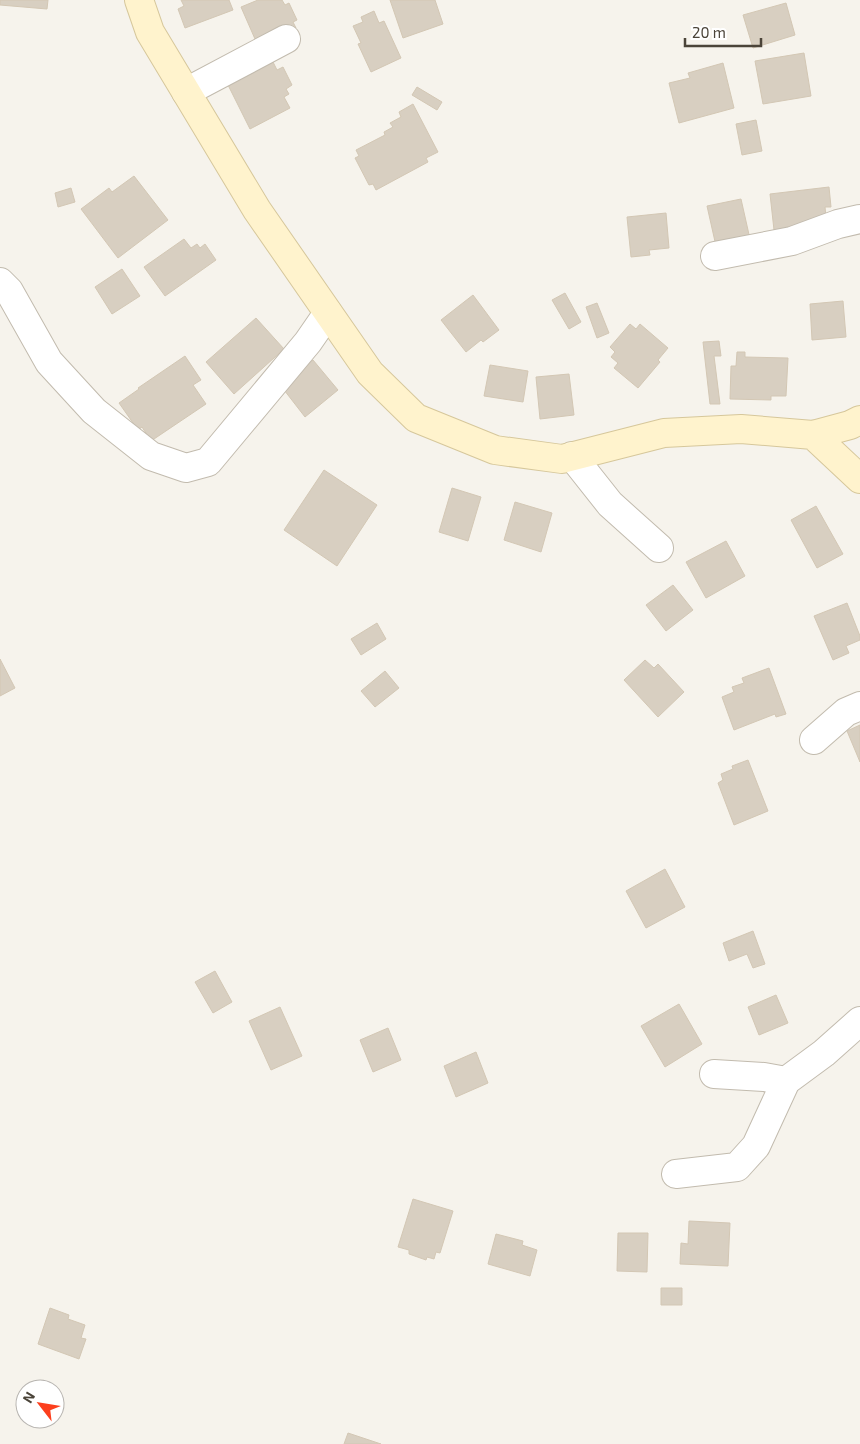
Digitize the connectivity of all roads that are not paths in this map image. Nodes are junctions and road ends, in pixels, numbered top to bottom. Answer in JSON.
{"nodes":[{"id":1,"x":138,"y":0,"type":"edge"},
{"id":2,"x":286,"y":39,"type":"dead end"},
{"id":3,"x":186,"y":92,"type":"junction"},
{"id":4,"x":860,"y":219,"type":"edge"},
{"id":5,"x":715,"y":256,"type":"dead end"},
{"id":6,"x":0,"y":282,"type":"edge"},
{"id":7,"x":328,"y":313,"type":"junction"},
{"id":8,"x":860,"y":420,"type":"edge"},
{"id":9,"x":813,"y":436,"type":"junction"},
{"id":10,"x":572,"y":456,"type":"junction"},
{"id":11,"x":860,"y":479,"type":"edge"},
{"id":12,"x":659,"y":548,"type":"dead end"},
{"id":13,"x":860,"y":706,"type":"edge"},
{"id":14,"x":814,"y":740,"type":"dead end"},
{"id":15,"x":860,"y":1021,"type":"edge"},
{"id":16,"x":714,"y":1074,"type":"dead end"},
{"id":17,"x":786,"y":1081,"type":"junction"},
{"id":18,"x":676,"y":1174,"type":"dead end"}],
"edges":[{"from":1,"to":3,"type":"street"},
{"from":2,"to":3,"type":"street"},
{"from":3,"to":7,"type":"street"},
{"from":4,"to":5,"type":"street"},
{"from":6,"to":7,"type":"street"},
{"from":7,"to":10,"type":"street"},
{"from":8,"to":9,"type":"street"},
{"from":9,"to":10,"type":"street"},
{"from":9,"to":11,"type":"street"},
{"from":10,"to":12,"type":"street"},
{"from":13,"to":14,"type":"street"},
{"from":15,"to":17,"type":"street"},
{"from":16,"to":17,"type":"street"},
{"from":17,"to":18,"type":"street"}]}
